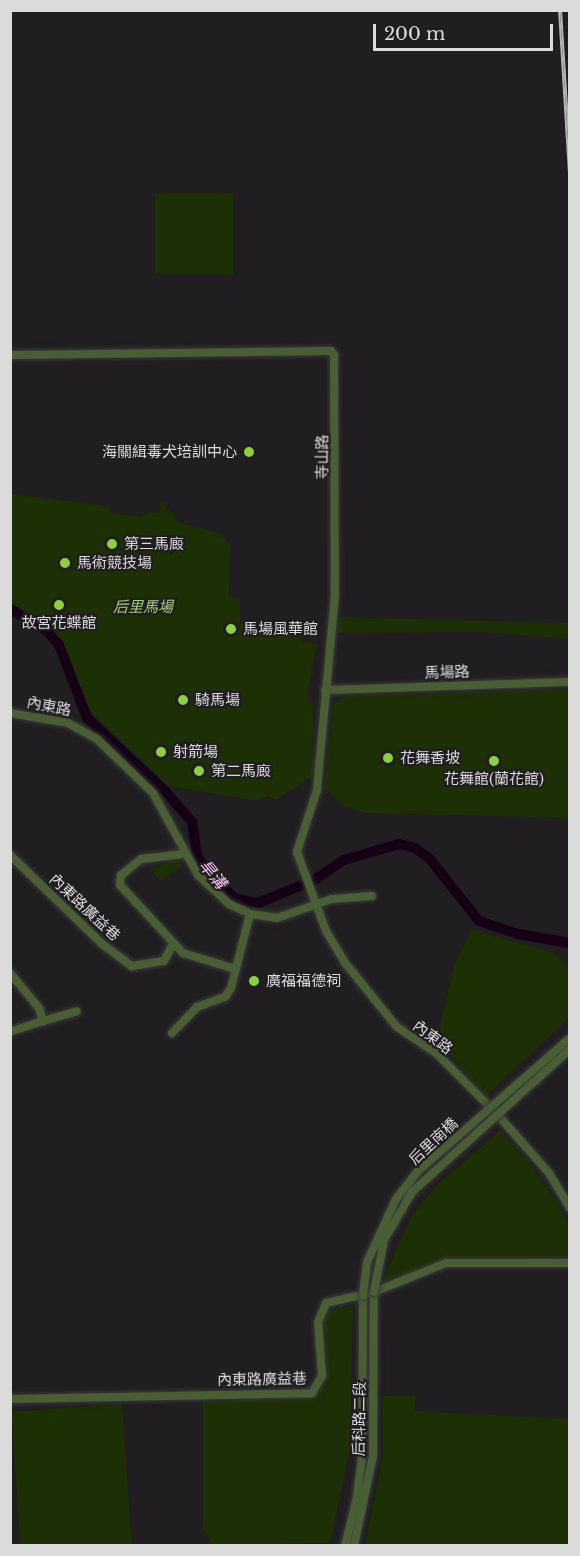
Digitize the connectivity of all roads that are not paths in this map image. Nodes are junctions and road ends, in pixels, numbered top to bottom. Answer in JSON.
{"nodes":[{"id":1,"x":10,"y":355,"type":"edge"},
{"id":2,"x":570,"y":682,"type":"edge"},
{"id":3,"x":325,"y":690,"type":"junction"},
{"id":4,"x":10,"y":713,"type":"edge"},
{"id":5,"x":184,"y":854,"type":"junction"},
{"id":6,"x":10,"y":855,"type":"edge"},
{"id":7,"x":310,"y":891,"type":"joint"},
{"id":8,"x":372,"y":896,"type":"dead end"},
{"id":9,"x":316,"y":906,"type":"junction"},
{"id":10,"x":250,"y":914,"type":"junction"},
{"id":11,"x":173,"y":944,"type":"junction"},
{"id":12,"x":235,"y":969,"type":"junction"},
{"id":13,"x":10,"y":973,"type":"edge"},
{"id":14,"x":77,"y":1011,"type":"dead end"},
{"id":15,"x":43,"y":1021,"type":"junction"},
{"id":16,"x":10,"y":1032,"type":"edge"},
{"id":17,"x":172,"y":1033,"type":"dead end"},
{"id":18,"x":570,"y":1038,"type":"edge"},
{"id":19,"x":570,"y":1049,"type":"edge"},
{"id":20,"x":570,"y":1208,"type":"edge"},
{"id":21,"x":570,"y":1263,"type":"edge"},
{"id":22,"x":374,"y":1292,"type":"junction"},
{"id":23,"x":363,"y":1295,"type":"junction"},
{"id":24,"x":10,"y":1399,"type":"edge"},
{"id":25,"x":345,"y":1545,"type":"edge"},
{"id":26,"x":354,"y":1545,"type":"edge"}],
"edges":[{"from":1,"to":3,"type":"street","name":"寺山路"},
{"from":2,"to":3,"type":"street","name":"馬場路"},
{"from":3,"to":7,"type":"street","name":"寺山路"},
{"from":4,"to":5,"type":"street","name":"內東路"},
{"from":5,"to":10,"type":"street","name":"內東路"},
{"from":5,"to":11,"type":"street"},
{"from":6,"to":11,"type":"street","name":"內東路廣益巷"},
{"from":7,"to":9,"type":"street","name":"內東路"},
{"from":8,"to":9,"type":"street"},
{"from":9,"to":10,"type":"street","name":"內東路"},
{"from":9,"to":20,"type":"street","name":"內東路"},
{"from":10,"to":12,"type":"street"},
{"from":11,"to":12,"type":"street"},
{"from":12,"to":17,"type":"street"},
{"from":13,"to":15,"type":"street"},
{"from":14,"to":15,"type":"street"},
{"from":15,"to":16,"type":"street"},
{"from":18,"to":23,"type":"street","name":"后里南橋","bridge":true},
{"from":19,"to":22,"type":"street","name":"后里南橋","bridge":true},
{"from":21,"to":22,"type":"street","name":"內東路廣益巷"},
{"from":22,"to":23,"type":"street","name":"內東路廣益巷"},
{"from":22,"to":26,"type":"street","name":"后科路二段"},
{"from":23,"to":24,"type":"street","name":"內東路廣益巷"},
{"from":23,"to":25,"type":"street","name":"后科路二段"}]}
